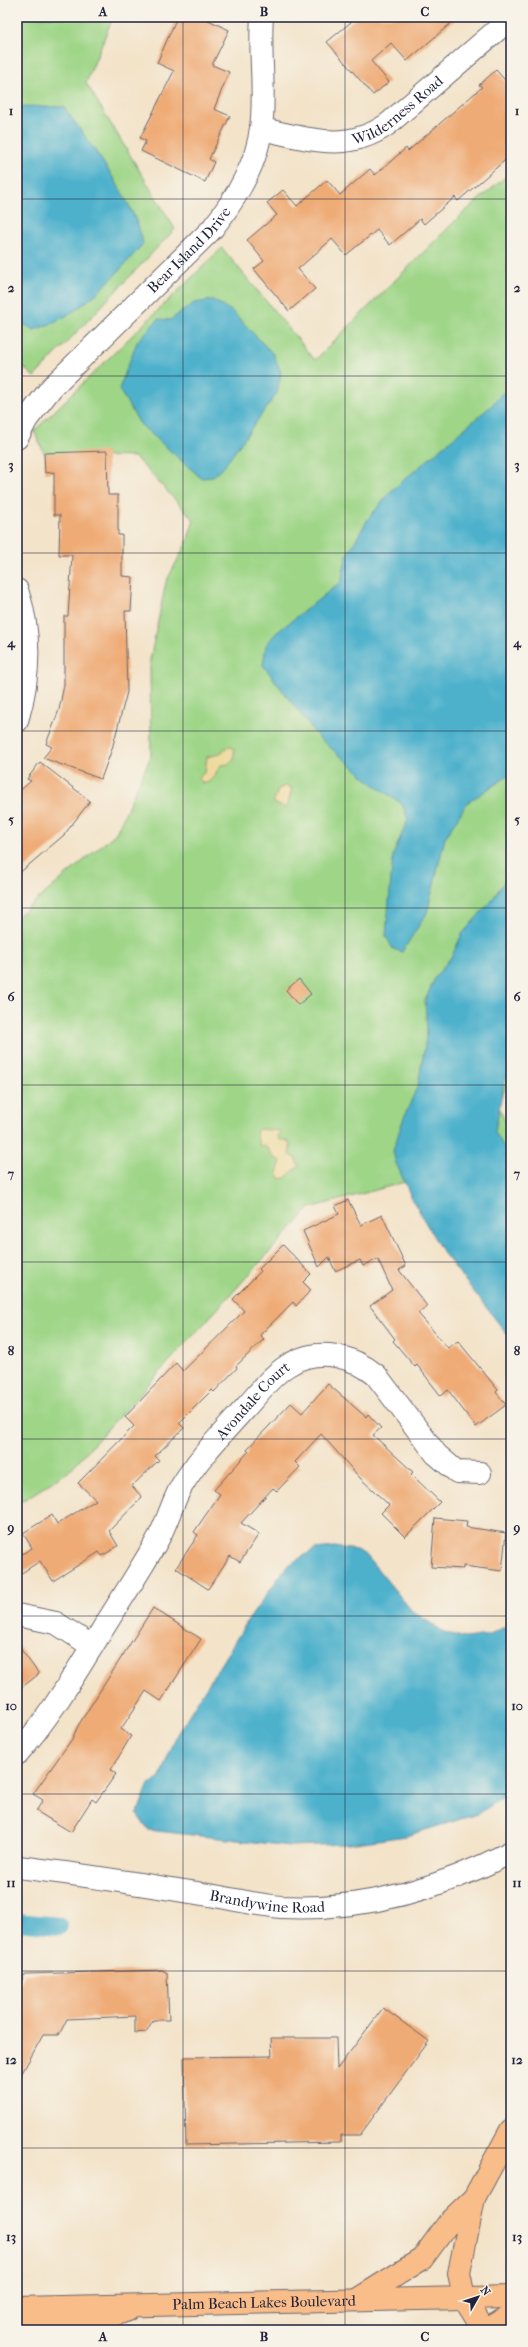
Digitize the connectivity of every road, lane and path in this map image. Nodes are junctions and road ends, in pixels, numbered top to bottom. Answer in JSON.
{"nodes":[{"id":1,"x":262,"y":17,"type":"edge"},
{"id":2,"x":511,"y":18,"type":"edge"},
{"id":3,"x":261,"y":129,"type":"junction"},
{"id":4,"x":17,"y":438,"type":"edge"},
{"id":5,"x":17,"y":590,"type":"edge"},
{"id":6,"x":17,"y":721,"type":"edge"},
{"id":7,"x":480,"y":1473,"type":"dead end"},
{"id":8,"x":17,"y":1615,"type":"edge"},
{"id":9,"x":92,"y":1646,"type":"junction"},
{"id":10,"x":21,"y":1747,"type":"edge"},
{"id":11,"x":511,"y":1852,"type":"edge"},
{"id":12,"x":17,"y":1867,"type":"edge"},
{"id":13,"x":511,"y":2130,"type":"edge"},
{"id":14,"x":474,"y":2198,"type":"junction"},
{"id":15,"x":464,"y":2297,"type":"junction"},
{"id":16,"x":511,"y":2297,"type":"edge"},
{"id":17,"x":358,"y":2299,"type":"junction"},
{"id":18,"x":139,"y":2305,"type":"junction"},
{"id":19,"x":17,"y":2308,"type":"edge"},
{"id":20,"x":511,"y":2315,"type":"edge"},
{"id":21,"x":17,"y":2327,"type":"edge"},
{"id":22,"x":485,"y":2330,"type":"edge"}],
"edges":[{"from":1,"to":3,"type":"street","name":"Bear Island Drive"},
{"from":2,"to":3,"type":"street","name":"Wilderness Road"},
{"from":3,"to":4,"type":"street","name":"Bear Island Drive"},
{"from":5,"to":6,"type":"street"},
{"from":7,"to":9,"type":"street","name":"Avondale Court"},
{"from":8,"to":9,"type":"street"},
{"from":9,"to":10,"type":"street","name":"Avondale Court"},
{"from":11,"to":12,"type":"street","name":"Brandywine Road"},
{"from":13,"to":14,"type":"main road"},
{"from":14,"to":15,"type":"main road"},
{"from":14,"to":17,"type":"main road"},
{"from":15,"to":16,"type":"main road","name":"Palm Beach Lakes Boulevard"},
{"from":15,"to":17,"type":"main road","name":"Palm Beach Lakes Boulevard"},
{"from":15,"to":22,"type":"main road"},
{"from":17,"to":18,"type":"main road","name":"Palm Beach Lakes Boulevard"},
{"from":18,"to":19,"type":"main road","name":"Palm Beach Lakes Boulevard"},
{"from":18,"to":21,"type":"main road"},
{"from":20,"to":22,"type":"main road"}]}
